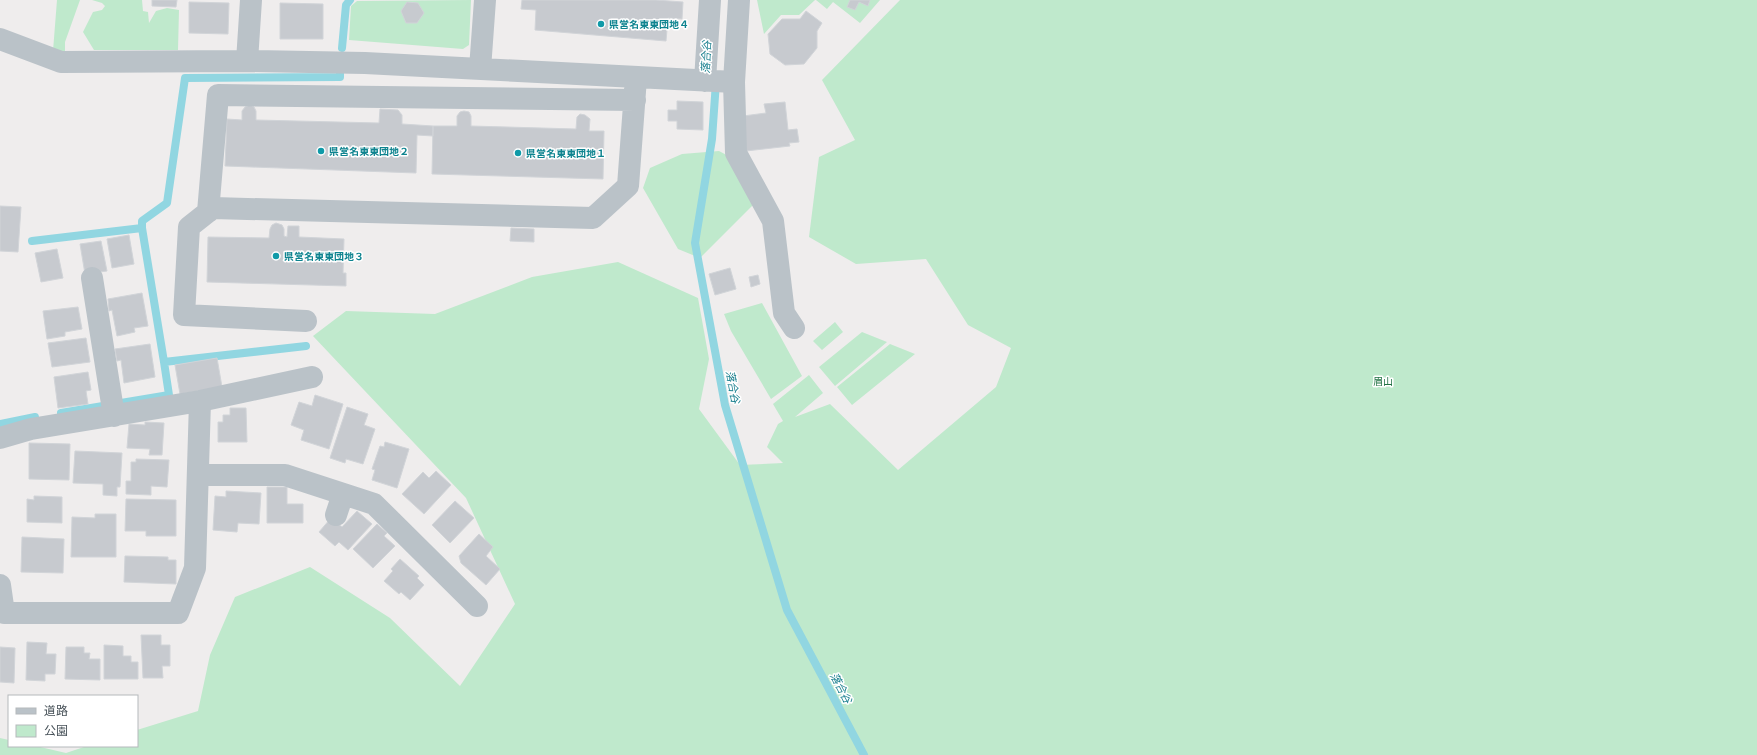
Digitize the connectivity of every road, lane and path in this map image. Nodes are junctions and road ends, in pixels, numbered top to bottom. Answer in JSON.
{"nodes":[{"id":1,"x":251,"y":0,"type":"edge"},
{"id":2,"x":485,"y":0,"type":"edge"},
{"id":3,"x":710,"y":0,"type":"edge"},
{"id":4,"x":740,"y":0,"type":"edge"},
{"id":5,"x":0,"y":38,"type":"edge"},
{"id":6,"x":247,"y":61,"type":"junction"},
{"id":7,"x":365,"y":63,"type":"junction"},
{"id":8,"x":480,"y":69,"type":"junction"},
{"id":9,"x":636,"y":78,"type":"junction"},
{"id":10,"x":719,"y":81,"type":"junction"},
{"id":11,"x":364,"y":97,"type":"junction"},
{"id":12,"x":635,"y":100,"type":"junction"},
{"id":13,"x":208,"y":212,"type":"junction"},
{"id":14,"x":92,"y":278,"type":"dead end"},
{"id":15,"x":306,"y":321,"type":"dead end"},
{"id":16,"x":794,"y":328,"type":"dead end"},
{"id":17,"x":312,"y":377,"type":"dead end"},
{"id":18,"x":200,"y":402,"type":"junction"},
{"id":19,"x":114,"y":416,"type":"junction"},
{"id":20,"x":0,"y":438,"type":"edge"},
{"id":21,"x":198,"y":475,"type":"junction"},
{"id":22,"x":343,"y":494,"type":"junction"},
{"id":23,"x":336,"y":515,"type":"dead end"},
{"id":24,"x":0,"y":585,"type":"edge"},
{"id":25,"x":477,"y":606,"type":"dead end"}],
"edges":[{"from":1,"to":6,"type":"street"},
{"from":2,"to":8,"type":"street"},
{"from":3,"to":10,"type":"street"},
{"from":4,"to":10,"type":"street"},
{"from":5,"to":6,"type":"street"},
{"from":6,"to":7,"type":"street"},
{"from":7,"to":8,"type":"street"},
{"from":7,"to":11,"type":"street"},
{"from":8,"to":9,"type":"street"},
{"from":9,"to":10,"type":"street"},
{"from":9,"to":12,"type":"street"},
{"from":10,"to":16,"type":"street"},
{"from":11,"to":12,"type":"street"},
{"from":11,"to":13,"type":"street"},
{"from":12,"to":13,"type":"street"},
{"from":13,"to":15,"type":"street"},
{"from":14,"to":19,"type":"street"},
{"from":17,"to":18,"type":"street"},
{"from":18,"to":19,"type":"street"},
{"from":18,"to":21,"type":"street"},
{"from":19,"to":20,"type":"street"},
{"from":21,"to":22,"type":"street"},
{"from":21,"to":24,"type":"street"},
{"from":22,"to":23,"type":"street"},
{"from":22,"to":25,"type":"street"}]}
